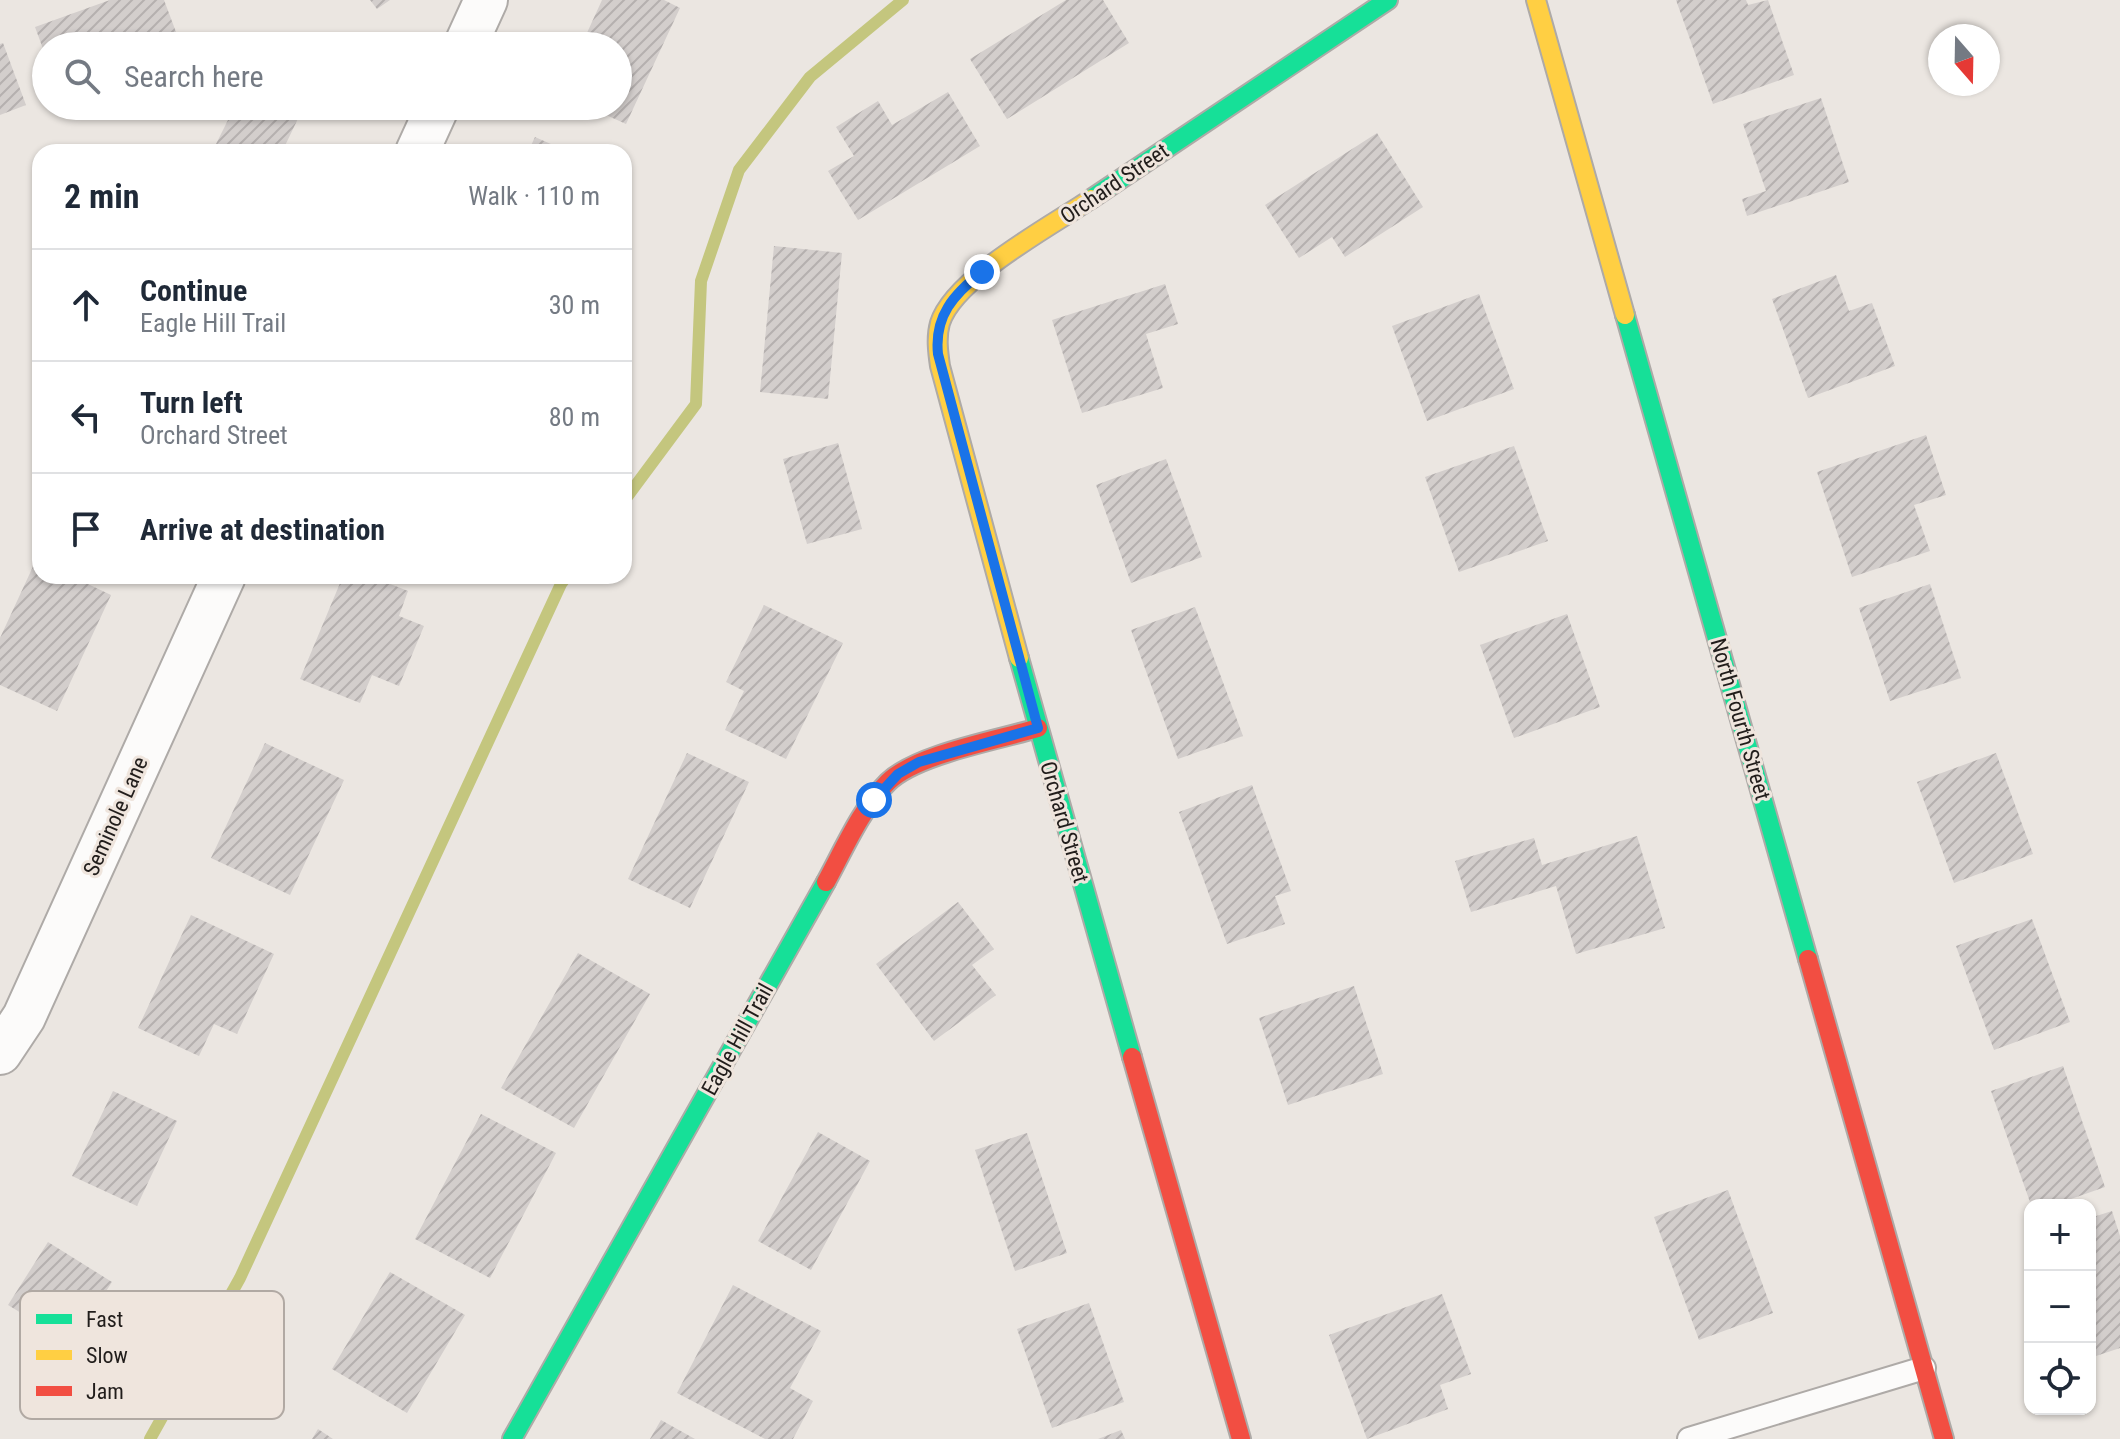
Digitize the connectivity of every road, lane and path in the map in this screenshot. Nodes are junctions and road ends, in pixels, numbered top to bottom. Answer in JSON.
{"nodes":[{"id":1,"x":486,"y":0,"type":"edge"},
{"id":2,"x":1388,"y":0,"type":"edge"},
{"id":3,"x":1536,"y":0,"type":"edge"},
{"id":4,"x":471,"y":32,"type":"edge"},
{"id":5,"x":432,"y":120,"type":"edge"},
{"id":6,"x":421,"y":144,"type":"edge"},
{"id":7,"x":220,"y":584,"type":"edge"},
{"id":8,"x":1038,"y":728,"type":"junction"},
{"id":9,"x":0,"y":1053,"type":"edge"},
{"id":10,"x":1924,"y":1368,"type":"junction"},
{"id":11,"x":512,"y":1439,"type":"edge"},
{"id":12,"x":1241,"y":1439,"type":"edge"},
{"id":13,"x":1689,"y":1439,"type":"edge"},
{"id":14,"x":1944,"y":1439,"type":"edge"}],
"edges":[{"from":1,"to":4,"type":"street"},
{"from":2,"to":8,"type":"street","name":"Orchard Street"},
{"from":3,"to":10,"type":"street","name":"North Fourth Street"},
{"from":5,"to":6,"type":"street"},
{"from":7,"to":9,"type":"street","name":"Seminole Lane"},
{"from":8,"to":11,"type":"street","name":"Eagle Hill Trail"},
{"from":8,"to":12,"type":"street","name":"Orchard Street"},
{"from":10,"to":13,"type":"lane"},
{"from":10,"to":14,"type":"street","name":"North Fourth Street"}]}
